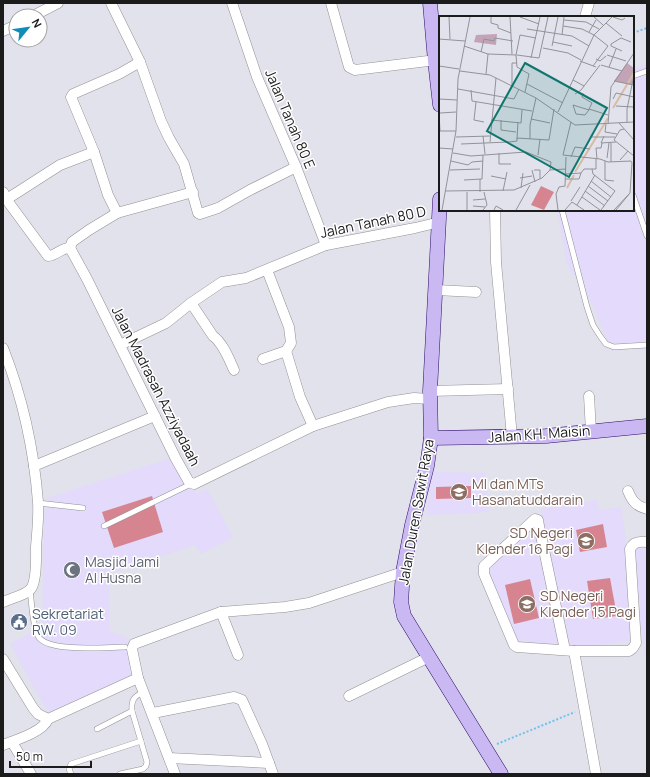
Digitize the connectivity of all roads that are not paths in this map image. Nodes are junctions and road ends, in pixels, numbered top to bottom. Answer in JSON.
{"nodes":[{"id":1,"x":58,"y":3,"type":"edge"},
{"id":2,"x":111,"y":3,"type":"edge"},
{"id":3,"x":232,"y":3,"type":"edge"},
{"id":4,"x":331,"y":3,"type":"edge"},
{"id":5,"x":430,"y":3,"type":"edge"},
{"id":6,"x":589,"y":3,"type":"edge"},
{"id":7,"x":48,"y":8,"type":"edge"},
{"id":8,"x":585,"y":16,"type":"edge"},
{"id":9,"x":435,"y":61,"type":"junction"},
{"id":10,"x":140,"y":62,"type":"junction"},
{"id":11,"x":647,"y":72,"type":"edge"},
{"id":12,"x":634,"y":76,"type":"edge"},
{"id":13,"x":439,"y":96,"type":"edge"},
{"id":14,"x":94,"y":152,"type":"junction"},
{"id":15,"x":296,"y":167,"type":"junction"},
{"id":16,"x":193,"y":192,"type":"junction"},
{"id":17,"x":634,"y":198,"type":"edge"},
{"id":18,"x":5,"y":200,"type":"edge"},
{"id":19,"x":440,"y":211,"type":"edge"},
{"id":20,"x":496,"y":211,"type":"edge"},
{"id":21,"x":562,"y":211,"type":"edge"},
{"id":22,"x":117,"y":214,"type":"junction"},
{"id":23,"x":440,"y":222,"type":"junction"},
{"id":24,"x":647,"y":236,"type":"edge"},
{"id":25,"x":326,"y":245,"type":"junction"},
{"id":26,"x":70,"y":248,"type":"junction"},
{"id":27,"x":268,"y":270,"type":"junction"},
{"id":28,"x":436,"y":290,"type":"junction"},
{"id":29,"x":476,"y":292,"type":"dead end"},
{"id":30,"x":191,"y":303,"type":"junction"},
{"id":31,"x":120,"y":345,"type":"junction"},
{"id":32,"x":647,"y":345,"type":"edge"},
{"id":33,"x":3,"y":348,"type":"edge"},
{"id":34,"x":286,"y":351,"type":"junction"},
{"id":35,"x":263,"y":359,"type":"dead end"},
{"id":36,"x":234,"y":370,"type":"dead end"},
{"id":37,"x":508,"y":389,"type":"junction"},
{"id":38,"x":430,"y":395,"type":"junction"},
{"id":39,"x":589,"y":396,"type":"dead end"},
{"id":40,"x":155,"y":416,"type":"junction"},
{"id":41,"x":313,"y":426,"type":"junction"},
{"id":42,"x":647,"y":426,"type":"edge"},
{"id":43,"x":591,"y":431,"type":"junction"},
{"id":44,"x":512,"y":437,"type":"junction"},
{"id":45,"x":431,"y":438,"type":"junction"},
{"id":46,"x":34,"y":466,"type":"junction"},
{"id":47,"x":191,"y":484,"type":"junction"},
{"id":48,"x":628,"y":491,"type":"dead end"},
{"id":49,"x":38,"y":503,"type":"junction"},
{"id":50,"x":83,"y":508,"type":"dead end"},
{"id":51,"x":647,"y":509,"type":"edge"},
{"id":52,"x":104,"y":526,"type":"dead end"},
{"id":53,"x":647,"y":542,"type":"edge"},
{"id":54,"x":403,"y":582,"type":"junction"},
{"id":55,"x":30,"y":590,"type":"junction"},
{"id":56,"x":3,"y":602,"type":"edge"},
{"id":57,"x":221,"y":612,"type":"junction"},
{"id":58,"x":129,"y":645,"type":"junction"},
{"id":59,"x":570,"y":651,"type":"junction"},
{"id":60,"x":238,"y":655,"type":"dead end"},
{"id":61,"x":428,"y":657,"type":"junction"},
{"id":62,"x":3,"y":659,"type":"edge"},
{"id":63,"x":141,"y":685,"type":"junction"},
{"id":64,"x":349,"y":696,"type":"dead end"},
{"id":65,"x":132,"y":711,"type":"junction"},
{"id":66,"x":153,"y":713,"type":"junction"},
{"id":67,"x":48,"y":719,"type":"junction"},
{"id":68,"x":97,"y":728,"type":"dead end"},
{"id":69,"x":141,"y":741,"type":"junction"},
{"id":70,"x":8,"y":743,"type":"edge"},
{"id":71,"x":169,"y":758,"type":"junction"},
{"id":72,"x":269,"y":763,"type":"junction"},
{"id":73,"x":31,"y":774,"type":"edge"},
{"id":74,"x":72,"y":774,"type":"edge"},
{"id":75,"x":120,"y":774,"type":"edge"},
{"id":76,"x":175,"y":774,"type":"edge"},
{"id":77,"x":273,"y":774,"type":"edge"},
{"id":78,"x":501,"y":774,"type":"edge"},
{"id":79,"x":596,"y":774,"type":"edge"}],
"edges":[{"from":1,"to":7,"type":"street"},
{"from":2,"to":10,"type":"street"},
{"from":3,"to":15,"type":"street","name":"Jalan Tanah 80 E"},
{"from":4,"to":9,"type":"street"},
{"from":5,"to":9,"type":"street"},
{"from":6,"to":8,"type":"street"},
{"from":9,"to":13,"type":"street"},
{"from":10,"to":14,"type":"street"},
{"from":10,"to":16,"type":"street"},
{"from":11,"to":12,"type":"lane"},
{"from":14,"to":18,"type":"street"},
{"from":14,"to":22,"type":"street"},
{"from":15,"to":16,"type":"street"},
{"from":15,"to":25,"type":"street","name":"Jalan Tanah 80 E"},
{"from":16,"to":22,"type":"street"},
{"from":17,"to":24,"type":"lane"},
{"from":18,"to":26,"type":"street"},
{"from":19,"to":23,"type":"street","name":"Jalan Duren Sawit Raya"},
{"from":20,"to":37,"type":"street"},
{"from":21,"to":32,"type":"lane"},
{"from":22,"to":26,"type":"street"},
{"from":23,"to":25,"type":"street","name":"Jalan Tanah 80 D"},
{"from":23,"to":28,"type":"street","name":"Jalan Duren Sawit Raya"},
{"from":25,"to":27,"type":"street","name":"Jalan Tanah 80 D"},
{"from":26,"to":31,"type":"street","name":"Jalan Madrasah Azziyadaah"},
{"from":27,"to":30,"type":"street","name":"Jalan Tanah 80 D"},
{"from":27,"to":34,"type":"street"},
{"from":28,"to":29,"type":"street"},
{"from":28,"to":38,"type":"street","name":"Jalan Duren Sawit Raya"},
{"from":30,"to":31,"type":"street","name":"Jalan Tanah 80 D"},
{"from":30,"to":36,"type":"street"},
{"from":31,"to":40,"type":"street","name":"Jalan Madrasah Azziyadaah"},
{"from":33,"to":46,"type":"street"},
{"from":34,"to":35,"type":"street"},
{"from":34,"to":41,"type":"street"},
{"from":37,"to":38,"type":"street","name":"Jalan Madrasah Azziyadaah"},
{"from":37,"to":44,"type":"street"},
{"from":38,"to":41,"type":"street","name":"Jalan Madrasah Azziyadaah"},
{"from":38,"to":45,"type":"street","name":"Jalan Duren Sawit Raya"},
{"from":39,"to":43,"type":"street"},
{"from":40,"to":46,"type":"street"},
{"from":40,"to":47,"type":"street","name":"Jalan Madrasah Azziyadaah"},
{"from":41,"to":47,"type":"street","name":"Jalan Madrasah Azziyadaah"},
{"from":42,"to":43,"type":"street","name":"Jalan KH. Maisin"},
{"from":43,"to":44,"type":"street","name":"Jalan KH. Maisin"},
{"from":44,"to":45,"type":"street","name":"Jalan KH. Maisin"},
{"from":45,"to":54,"type":"street","name":"Jalan Duren Sawit Raya"},
{"from":46,"to":49,"type":"street"},
{"from":47,"to":52,"type":"lane"},
{"from":48,"to":51,"type":"street"},
{"from":49,"to":50,"type":"lane"},
{"from":49,"to":55,"type":"street"},
{"from":53,"to":59,"type":"street"},
{"from":54,"to":57,"type":"street"},
{"from":54,"to":61,"type":"street","name":"Jalan Duren Sawit Raya"},
{"from":55,"to":56,"type":"street"},
{"from":55,"to":58,"type":"lane"},
{"from":57,"to":58,"type":"street"},
{"from":57,"to":60,"type":"street"},
{"from":58,"to":63,"type":"street"},
{"from":59,"to":59,"type":"street"},
{"from":59,"to":79,"type":"street"},
{"from":61,"to":64,"type":"street"},
{"from":61,"to":78,"type":"street","name":"Jalan Duren Sawit Raya"},
{"from":62,"to":67,"type":"street"},
{"from":63,"to":65,"type":"lane"},
{"from":63,"to":66,"type":"street"},
{"from":63,"to":67,"type":"street"},
{"from":65,"to":68,"type":"lane"},
{"from":65,"to":69,"type":"lane"},
{"from":66,"to":71,"type":"street"},
{"from":66,"to":72,"type":"street"},
{"from":67,"to":70,"type":"street"},
{"from":69,"to":74,"type":"lane"},
{"from":69,"to":75,"type":"lane"},
{"from":70,"to":73,"type":"street"},
{"from":71,"to":72,"type":"street"},
{"from":71,"to":76,"type":"street"},
{"from":72,"to":77,"type":"street"}]}
